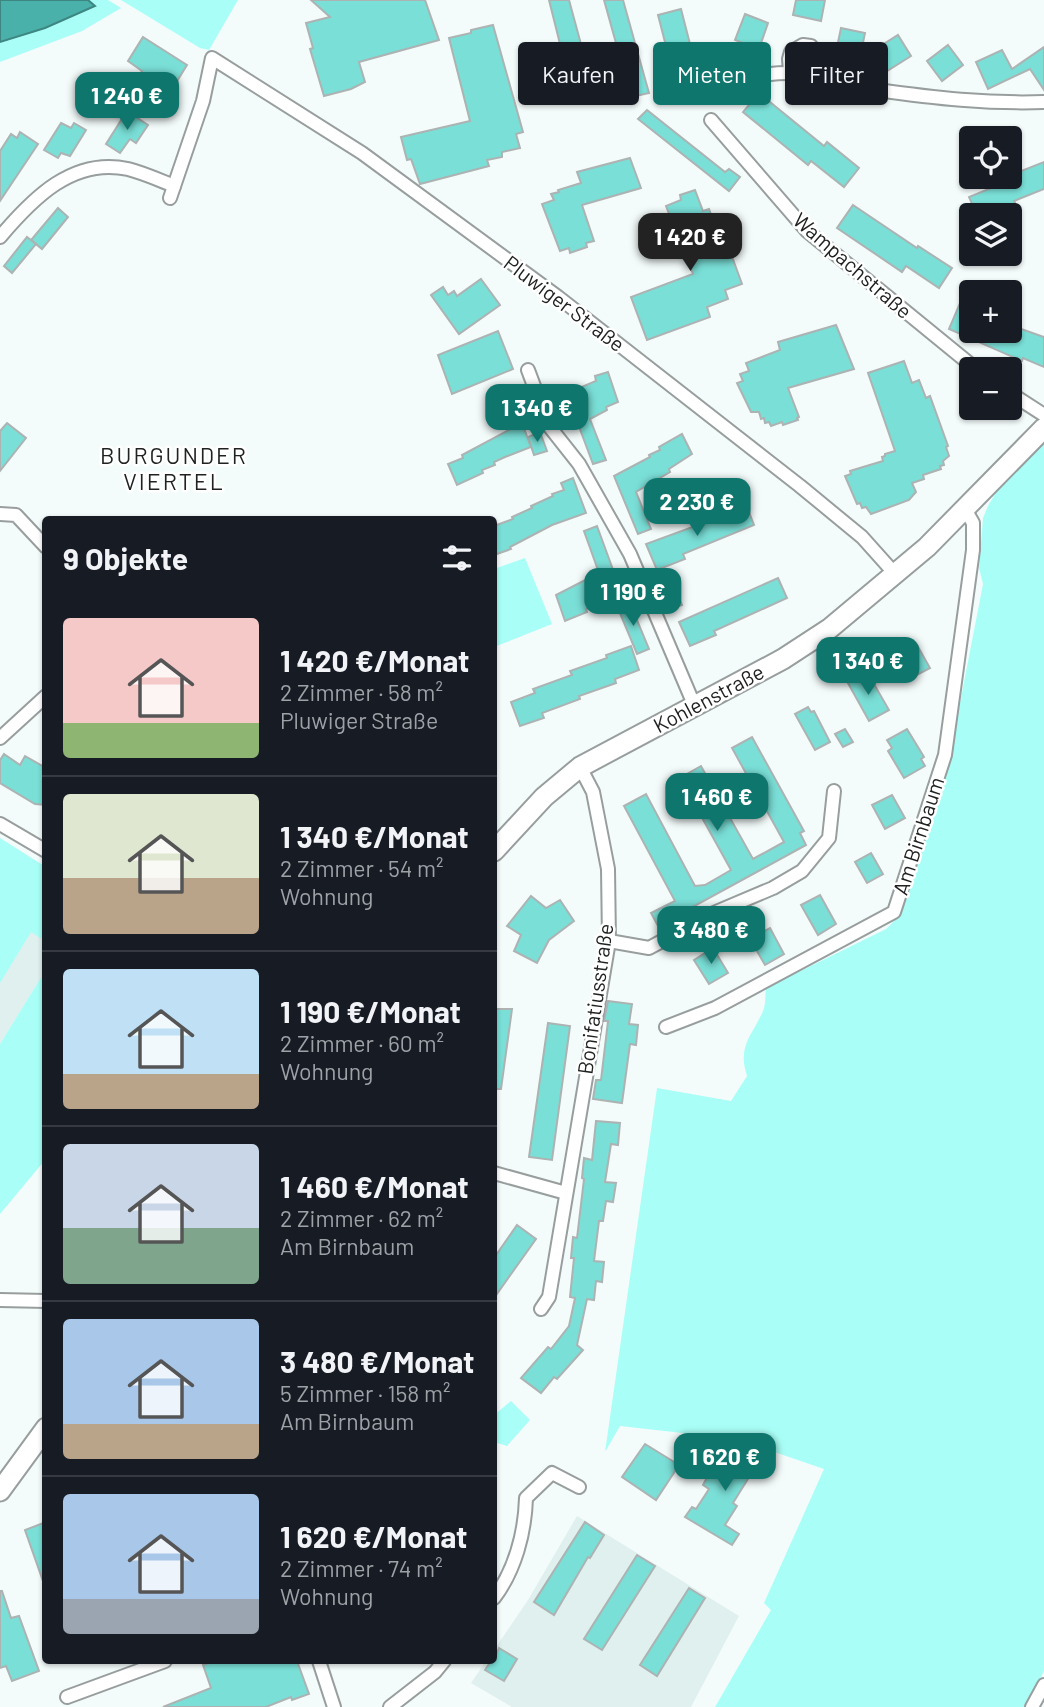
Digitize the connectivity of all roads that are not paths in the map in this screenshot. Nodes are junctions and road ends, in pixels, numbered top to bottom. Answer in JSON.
{"nodes":[{"id":1,"x":888,"y":91,"type":"edge"},
{"id":2,"x":1044,"y":103,"type":"edge"},
{"id":3,"x":710,"y":120,"type":"dead end"},
{"id":4,"x":0,"y":237,"type":"edge"},
{"id":5,"x":961,"y":357,"type":"edge"},
{"id":6,"x":528,"y":370,"type":"dead end"},
{"id":7,"x":1022,"y":401,"type":"edge"},
{"id":8,"x":1044,"y":415,"type":"edge"},
{"id":9,"x":1044,"y":428,"type":"edge"},
{"id":10,"x":965,"y":509,"type":"junction"},
{"id":11,"x":0,"y":514,"type":"edge"},
{"id":12,"x":42,"y":543,"type":"edge"},
{"id":13,"x":896,"y":575,"type":"junction"},
{"id":14,"x":42,"y":700,"type":"edge"},
{"id":15,"x":695,"y":707,"type":"junction"},
{"id":16,"x":0,"y":738,"type":"edge"},
{"id":17,"x":580,"y":767,"type":"junction"},
{"id":18,"x":834,"y":791,"type":"dead end"},
{"id":19,"x":0,"y":824,"type":"edge"},
{"id":20,"x":497,"y":848,"type":"edge"},
{"id":21,"x":42,"y":849,"type":"edge"},
{"id":22,"x":609,"y":941,"type":"junction"},
{"id":23,"x":666,"y":1027,"type":"dead end"},
{"id":24,"x":497,"y":1174,"type":"edge"},
{"id":25,"x":566,"y":1193,"type":"junction"},
{"id":26,"x":0,"y":1300,"type":"edge"},
{"id":27,"x":42,"y":1301,"type":"edge"},
{"id":28,"x":541,"y":1309,"type":"dead end"},
{"id":29,"x":42,"y":1433,"type":"edge"},
{"id":30,"x":579,"y":1487,"type":"dead end"},
{"id":31,"x":0,"y":1491,"type":"edge"},
{"id":32,"x":497,"y":1592,"type":"edge"},
{"id":33,"x":156,"y":1664,"type":"edge"},
{"id":34,"x":320,"y":1664,"type":"edge"},
{"id":35,"x":442,"y":1664,"type":"edge"},
{"id":36,"x":1044,"y":1685,"type":"edge"},
{"id":37,"x":67,"y":1697,"type":"dead end"},
{"id":38,"x":334,"y":1707,"type":"edge"},
{"id":39,"x":390,"y":1707,"type":"edge"},
{"id":40,"x":1032,"y":1707,"type":"edge"}],
"edges":[{"from":1,"to":2,"type":"street"},
{"from":3,"to":5,"type":"street","name":"Wampachstraße"},
{"from":4,"to":13,"type":"street","name":"Pluwiger Straße"},
{"from":6,"to":15,"type":"street"},
{"from":7,"to":8,"type":"street"},
{"from":9,"to":10,"type":"main road","name":"Kohlenstraße"},
{"from":10,"to":13,"type":"main road","name":"Kohlenstraße"},
{"from":10,"to":23,"type":"street","name":"Am Birnbaum"},
{"from":11,"to":12,"type":"street"},
{"from":13,"to":15,"type":"main road","name":"Kohlenstraße"},
{"from":14,"to":16,"type":"street"},
{"from":15,"to":17,"type":"main road","name":"Kohlenstraße"},
{"from":17,"to":20,"type":"main road","name":"Kohlenstraße"},
{"from":17,"to":22,"type":"street","name":"Bonifatiusstraße"},
{"from":18,"to":22,"type":"street"},
{"from":19,"to":21,"type":"street"},
{"from":22,"to":25,"type":"street","name":"Bonifatiusstraße"},
{"from":24,"to":25,"type":"street"},
{"from":25,"to":28,"type":"street","name":"Bonifatiusstraße"},
{"from":26,"to":27,"type":"street"},
{"from":29,"to":31,"type":"main road"},
{"from":30,"to":32,"type":"street"},
{"from":33,"to":37,"type":"street"},
{"from":34,"to":38,"type":"street"},
{"from":35,"to":39,"type":"street"},
{"from":36,"to":40,"type":"street"}]}
